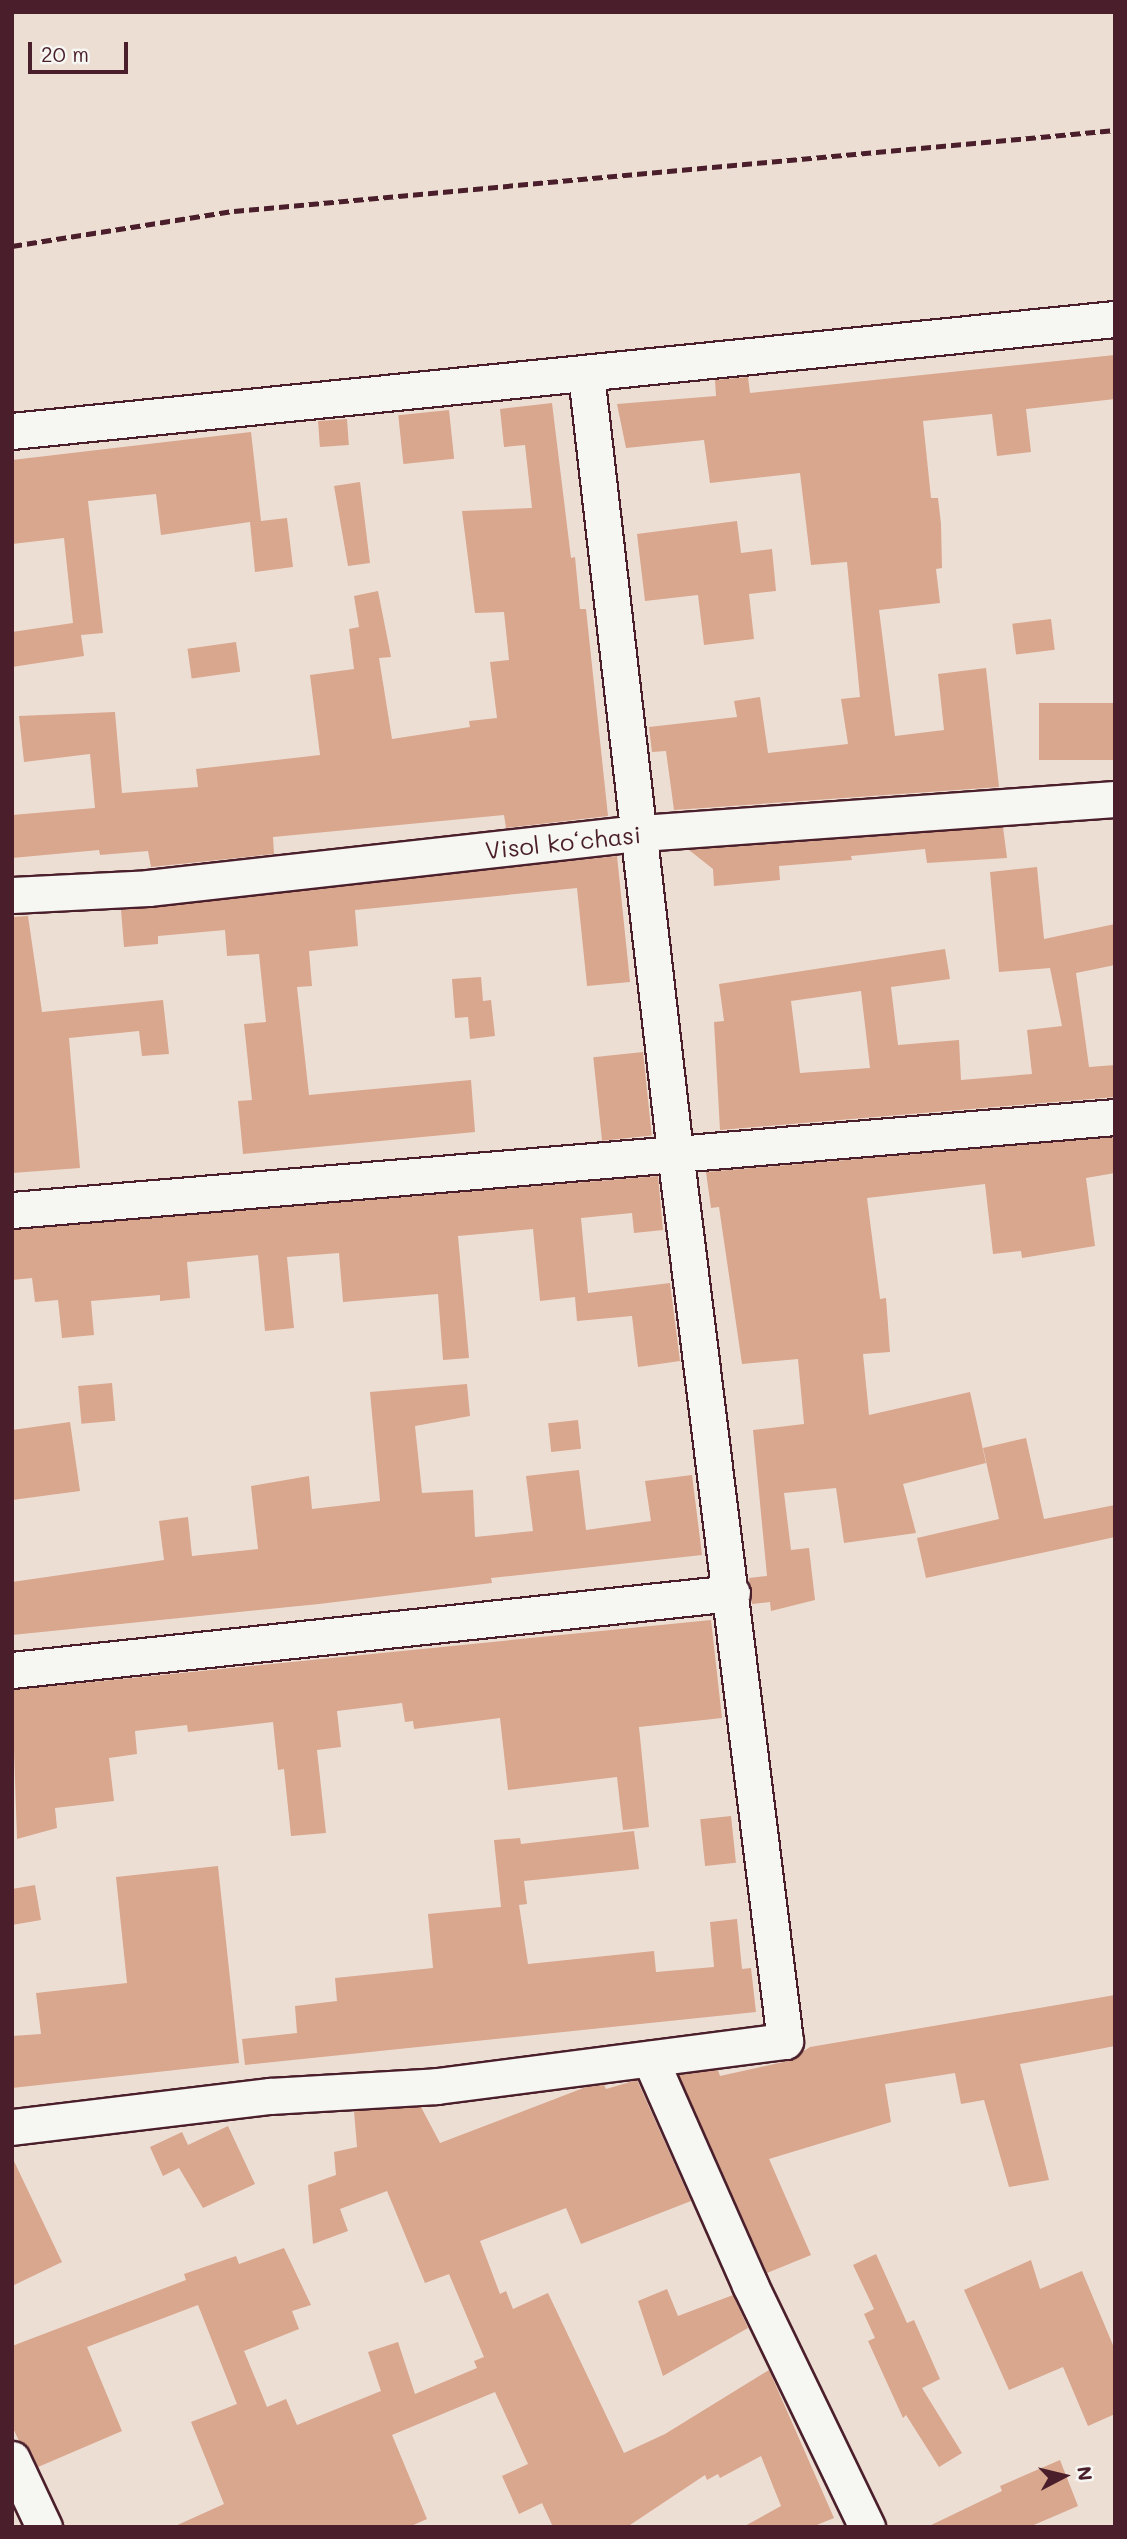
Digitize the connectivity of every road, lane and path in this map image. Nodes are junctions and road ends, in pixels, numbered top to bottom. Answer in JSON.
{"nodes":[{"id":1,"x":1115,"y":319,"type":"edge"},
{"id":2,"x":586,"y":374,"type":"junction"},
{"id":3,"x":12,"y":430,"type":"edge"},
{"id":4,"x":1115,"y":799,"type":"edge"},
{"id":5,"x":641,"y":833,"type":"junction"},
{"id":6,"x":12,"y":895,"type":"edge"},
{"id":7,"x":1115,"y":1117,"type":"edge"},
{"id":8,"x":675,"y":1152,"type":"junction"},
{"id":9,"x":12,"y":1210,"type":"edge"},
{"id":10,"x":732,"y":1593,"type":"junction"},
{"id":11,"x":12,"y":1670,"type":"edge"},
{"id":12,"x":650,"y":2059,"type":"junction"},
{"id":13,"x":12,"y":2127,"type":"edge"},
{"id":14,"x":15,"y":2474,"type":"edge"},
{"id":15,"x":44,"y":2527,"type":"edge"},
{"id":16,"x":867,"y":2527,"type":"edge"}],
"edges":[{"from":1,"to":2,"type":"street"},
{"from":2,"to":3,"type":"street"},
{"from":2,"to":5,"type":"street"},
{"from":4,"to":5,"type":"street","name":"Visol koʻchasi"},
{"from":5,"to":6,"type":"street","name":"Visol koʻchasi"},
{"from":5,"to":8,"type":"street"},
{"from":7,"to":8,"type":"street"},
{"from":8,"to":9,"type":"street"},
{"from":8,"to":10,"type":"street"},
{"from":10,"to":11,"type":"street"},
{"from":10,"to":12,"type":"street"},
{"from":12,"to":13,"type":"street"},
{"from":12,"to":16,"type":"street"},
{"from":14,"to":15,"type":"street"}]}
